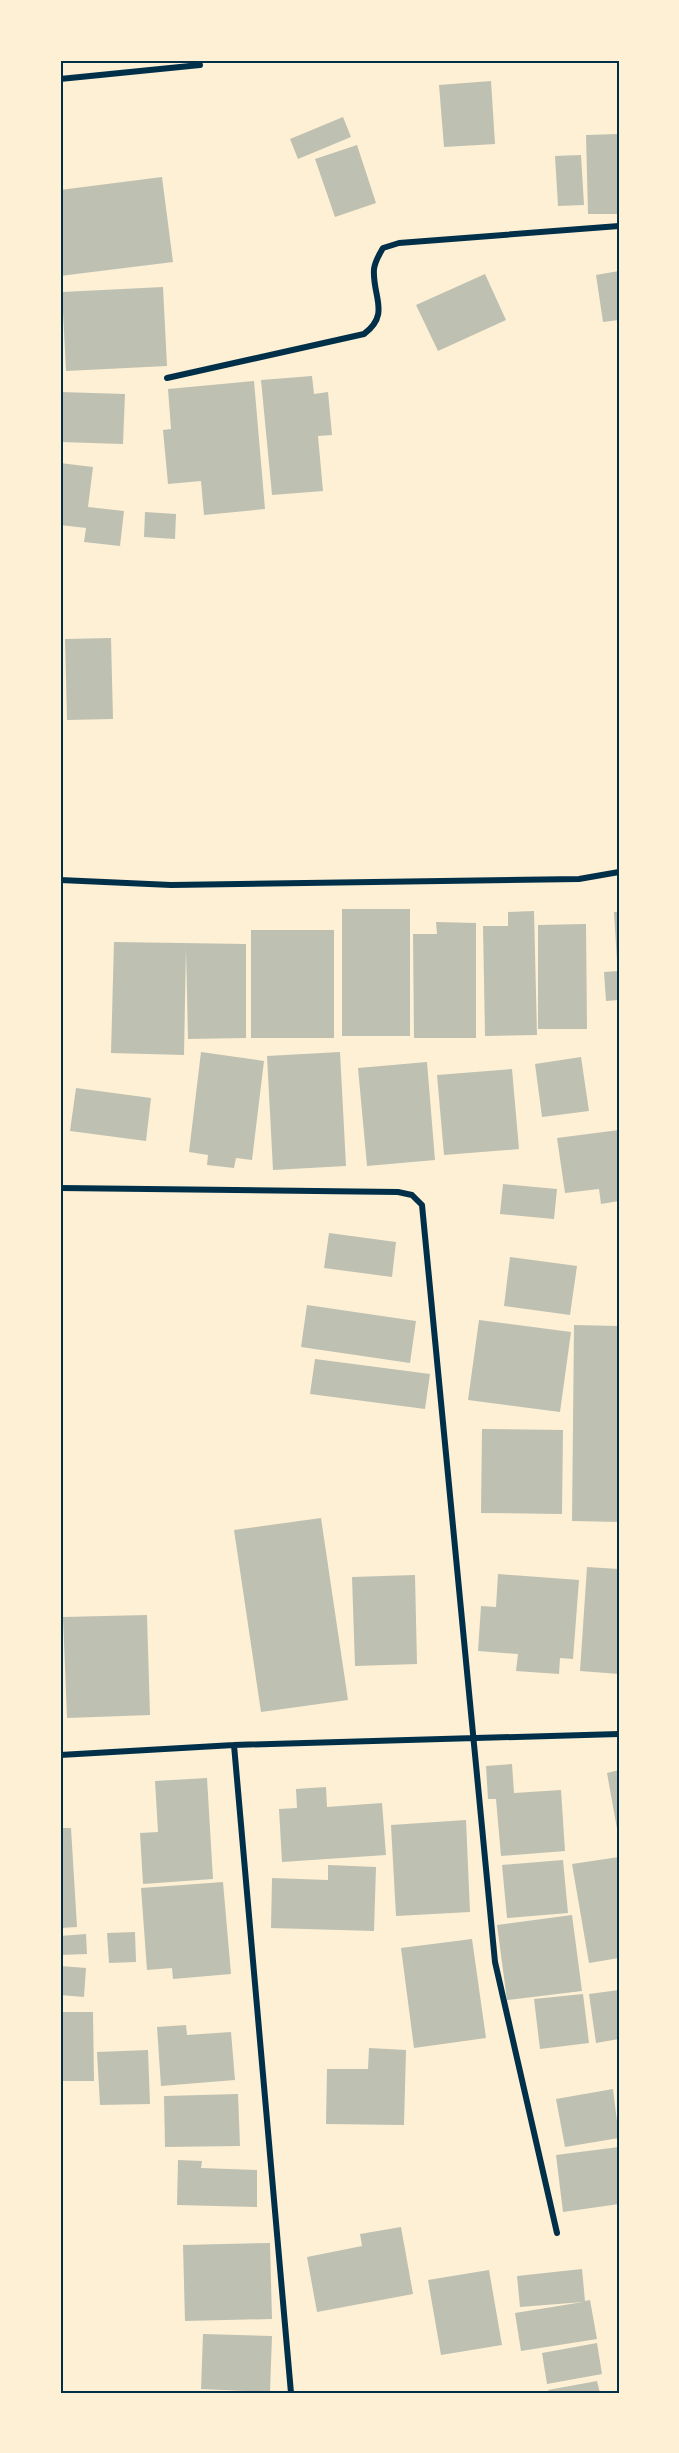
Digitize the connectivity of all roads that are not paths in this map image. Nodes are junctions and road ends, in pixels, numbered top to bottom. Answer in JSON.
{"nodes":[{"id":1,"x":200,"y":65,"type":"dead end"},
{"id":2,"x":60,"y":79,"type":"edge"},
{"id":3,"x":619,"y":226,"type":"edge"},
{"id":4,"x":167,"y":378,"type":"dead end"},
{"id":5,"x":619,"y":872,"type":"edge"},
{"id":6,"x":60,"y":880,"type":"edge"},
{"id":7,"x":60,"y":1188,"type":"edge"},
{"id":8,"x":619,"y":1734,"type":"edge"},
{"id":9,"x":472,"y":1737,"type":"junction"},
{"id":10,"x":234,"y":1745,"type":"junction"},
{"id":11,"x":60,"y":1755,"type":"edge"},
{"id":12,"x":557,"y":2233,"type":"dead end"},
{"id":13,"x":291,"y":2393,"type":"edge"}],
"edges":[{"from":1,"to":2,"type":"street"},
{"from":3,"to":4,"type":"street"},
{"from":5,"to":6,"type":"street"},
{"from":7,"to":9,"type":"street"},
{"from":8,"to":9,"type":"street"},
{"from":9,"to":10,"type":"street"},
{"from":9,"to":12,"type":"street"},
{"from":10,"to":11,"type":"street"},
{"from":10,"to":13,"type":"street"}]}
